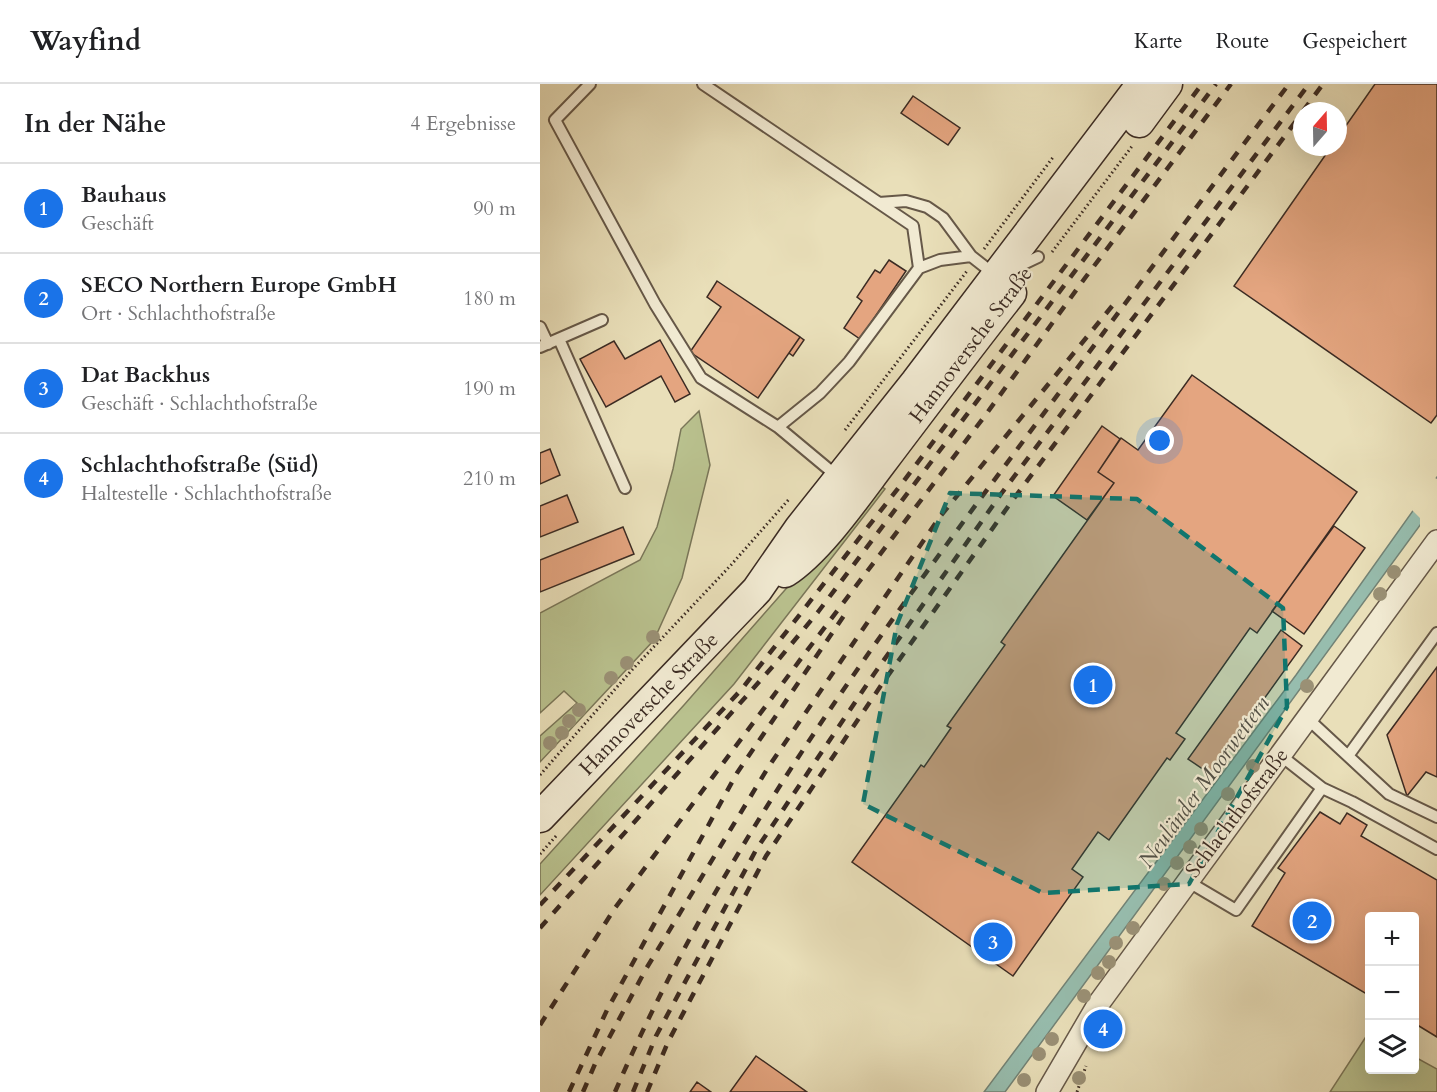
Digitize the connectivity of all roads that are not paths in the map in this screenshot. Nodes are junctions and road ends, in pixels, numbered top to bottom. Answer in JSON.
{"nodes":[{"id":1,"x":590,"y":84,"type":"edge"},
{"id":2,"x":703,"y":84,"type":"edge"},
{"id":3,"x":1142,"y":84,"type":"edge"},
{"id":4,"x":1167,"y":84,"type":"edge"},
{"id":5,"x":879,"y":203,"type":"junction"},
{"id":6,"x":1038,"y":257,"type":"junction"},
{"id":7,"x":981,"y":264,"type":"junction"},
{"id":8,"x":919,"y":268,"type":"junction"},
{"id":9,"x":993,"y":316,"type":"junction"},
{"id":10,"x":602,"y":320,"type":"dead end"},
{"id":11,"x":540,"y":327,"type":"edge"},
{"id":12,"x":559,"y":339,"type":"junction"},
{"id":13,"x":544,"y":345,"type":"edge"},
{"id":14,"x":778,"y":427,"type":"junction"},
{"id":15,"x":840,"y":478,"type":"junction"},
{"id":16,"x":625,"y":489,"type":"dead end"},
{"id":17,"x":1437,"y":541,"type":"edge"},
{"id":18,"x":757,"y":590,"type":"junction"},
{"id":19,"x":1437,"y":633,"type":"edge"},
{"id":20,"x":1307,"y":718,"type":"junction"},
{"id":21,"x":1280,"y":755,"type":"junction"},
{"id":22,"x":1348,"y":756,"type":"junction"},
{"id":23,"x":1322,"y":788,"type":"junction"},
{"id":24,"x":540,"y":817,"type":"edge"},
{"id":25,"x":1437,"y":817,"type":"edge"},
{"id":26,"x":1437,"y":849,"type":"edge"},
{"id":27,"x":1187,"y":880,"type":"junction"},
{"id":28,"x":1047,"y":1092,"type":"edge"}],
"edges":[{"from":1,"to":14,"type":"lane"},
{"from":2,"to":5,"type":"lane"},
{"from":3,"to":7,"type":"main road","name":"Hannoversche Straße"},
{"from":4,"to":6,"type":"main road","name":"Hannoversche Straße"},
{"from":5,"to":7,"type":"lane"},
{"from":5,"to":8,"type":"lane"},
{"from":6,"to":7,"type":"lane"},
{"from":6,"to":9,"type":"main road","name":"Hannoversche Straße"},
{"from":7,"to":8,"type":"lane"},
{"from":7,"to":9,"type":"lane"},
{"from":7,"to":15,"type":"main road","name":"Hannoversche Straße"},
{"from":8,"to":14,"type":"lane"},
{"from":9,"to":18,"type":"main road","name":"Hannoversche Straße"},
{"from":10,"to":12,"type":"lane"},
{"from":11,"to":13,"type":"lane"},
{"from":12,"to":13,"type":"lane"},
{"from":12,"to":16,"type":"lane"},
{"from":14,"to":15,"type":"lane"},
{"from":15,"to":18,"type":"main road","name":"Hannoversche Straße"},
{"from":17,"to":20,"type":"street","name":"Schlachthofstraße"},
{"from":18,"to":24,"type":"main road","name":"Hannoversche Straße"},
{"from":19,"to":22,"type":"lane"},
{"from":20,"to":21,"type":"street","name":"Schlachthofstraße"},
{"from":20,"to":22,"type":"lane"},
{"from":21,"to":23,"type":"lane"},
{"from":21,"to":27,"type":"street","name":"Schlachthofstraße"},
{"from":22,"to":25,"type":"lane"},
{"from":23,"to":26,"type":"lane"},
{"from":23,"to":27,"type":"lane"},
{"from":27,"to":28,"type":"street","name":"Schlachthofstraße"}]}
